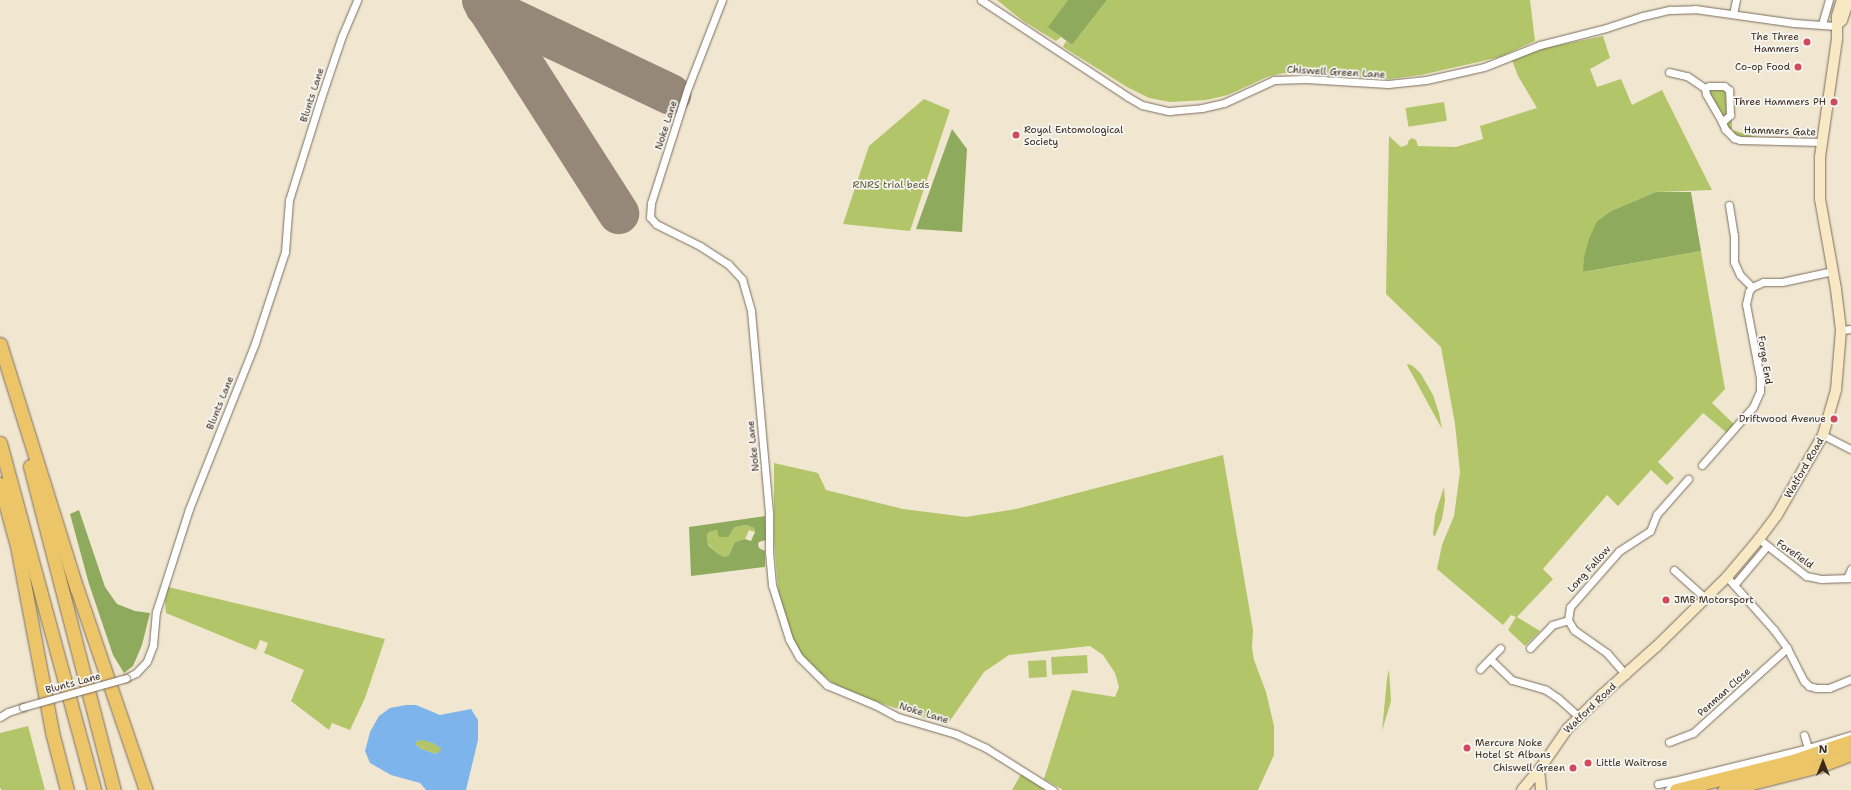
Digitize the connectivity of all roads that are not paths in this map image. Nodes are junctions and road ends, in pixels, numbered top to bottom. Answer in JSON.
{"nodes":[{"id":1,"x":357,"y":0,"type":"edge"},
{"id":2,"x":722,"y":0,"type":"edge"},
{"id":3,"x":981,"y":0,"type":"edge"},
{"id":4,"x":1736,"y":0,"type":"edge"},
{"id":5,"x":1829,"y":0,"type":"edge"},
{"id":6,"x":1842,"y":0,"type":"edge"},
{"id":7,"x":1849,"y":0,"type":"edge"},
{"id":8,"x":1733,"y":14,"type":"junction"},
{"id":9,"x":1822,"y":24,"type":"junction"},
{"id":10,"x":1836,"y":26,"type":"junction"},
{"id":11,"x":1669,"y":72,"type":"dead end"},
{"id":12,"x":1705,"y":88,"type":"junction"},
{"id":13,"x":1722,"y":122,"type":"junction"},
{"id":14,"x":1821,"y":142,"type":"junction"},
{"id":15,"x":1729,"y":205,"type":"dead end"},
{"id":16,"x":1833,"y":271,"type":"junction"},
{"id":17,"x":1752,"y":287,"type":"junction"},
{"id":18,"x":1846,"y":329,"type":"edge"},
{"id":19,"x":0,"y":344,"type":"edge"},
{"id":20,"x":0,"y":350,"type":"edge"},
{"id":21,"x":1823,"y":435,"type":"junction"},
{"id":22,"x":0,"y":443,"type":"edge"},
{"id":23,"x":1851,"y":449,"type":"edge"},
{"id":24,"x":1702,"y":465,"type":"dead end"},
{"id":25,"x":1688,"y":479,"type":"dead end"},
{"id":26,"x":0,"y":484,"type":"edge"},
{"id":27,"x":1759,"y":539,"type":"junction"},
{"id":28,"x":1767,"y":546,"type":"junction"},
{"id":29,"x":1851,"y":569,"type":"edge"},
{"id":30,"x":1674,"y":570,"type":"dead end"},
{"id":31,"x":1727,"y":577,"type":"junction"},
{"id":32,"x":1849,"y":578,"type":"edge"},
{"id":33,"x":1734,"y":585,"type":"junction"},
{"id":34,"x":1705,"y":598,"type":"junction"},
{"id":35,"x":1568,"y":620,"type":"junction"},
{"id":36,"x":1500,"y":648,"type":"dead end"},
{"id":37,"x":1530,"y":648,"type":"dead end"},
{"id":38,"x":1787,"y":648,"type":"junction"},
{"id":39,"x":1490,"y":658,"type":"junction"},
{"id":40,"x":1480,"y":669,"type":"dead end"},
{"id":41,"x":1626,"y":675,"type":"junction"},
{"id":42,"x":1851,"y":679,"type":"edge"},
{"id":43,"x":0,"y":717,"type":"edge"},
{"id":44,"x":1579,"y":717,"type":"junction"},
{"id":45,"x":1804,"y":735,"type":"dead end"},
{"id":46,"x":1851,"y":735,"type":"edge"},
{"id":47,"x":1851,"y":741,"type":"edge"},
{"id":48,"x":1668,"y":742,"type":"dead end"},
{"id":49,"x":1808,"y":748,"type":"junction"},
{"id":50,"x":1851,"y":748,"type":"edge"},
{"id":51,"x":1830,"y":749,"type":"junction"},
{"id":52,"x":1851,"y":754,"type":"edge"},
{"id":53,"x":1539,"y":770,"type":"junction"},
{"id":54,"x":1658,"y":784,"type":"dead end"},
{"id":55,"x":1675,"y":785,"type":"edge"},
{"id":56,"x":67,"y":790,"type":"edge"},
{"id":57,"x":94,"y":790,"type":"edge"},
{"id":58,"x":114,"y":790,"type":"edge"},
{"id":59,"x":146,"y":790,"type":"edge"},
{"id":60,"x":1053,"y":790,"type":"edge"},
{"id":61,"x":1522,"y":790,"type":"edge"},
{"id":62,"x":1540,"y":790,"type":"edge"},
{"id":63,"x":1668,"y":790,"type":"edge"},
{"id":64,"x":1724,"y":790,"type":"edge"}],
"edges":[{"from":1,"to":43,"type":"street","name":"Blunts Lane","bridge":true},
{"from":2,"to":60,"type":"street","name":"Noke Lane"},
{"from":3,"to":8,"type":"street","name":"Chiswell Green Lane"},
{"from":4,"to":8,"type":"street"},
{"from":5,"to":9,"type":"street"},
{"from":6,"to":10,"type":"main road","name":"Watford Road"},
{"from":7,"to":10,"type":"main road","name":"Watford Road"},
{"from":8,"to":9,"type":"street","name":"Chiswell Green Lane"},
{"from":9,"to":10,"type":"street","name":"Chiswell Green Lane"},
{"from":10,"to":14,"type":"main road","name":"Watford Road"},
{"from":11,"to":12,"type":"street"},
{"from":12,"to":13,"type":"street","name":"Hammers Gate"},
{"from":12,"to":13,"type":"street"},
{"from":13,"to":14,"type":"street","name":"Hammers Gate"},
{"from":14,"to":16,"type":"main road","name":"Watford Road"},
{"from":15,"to":17,"type":"street"},
{"from":16,"to":17,"type":"street"},
{"from":16,"to":18,"type":"main road","name":"Watford Road"},
{"from":17,"to":24,"type":"street","name":"Forge End"},
{"from":18,"to":21,"type":"main road","name":"Watford Road"},
{"from":19,"to":59,"type":"highway"},
{"from":20,"to":58,"type":"highway"},
{"from":21,"to":23,"type":"street"},
{"from":21,"to":27,"type":"main road","name":"Watford Road"},
{"from":22,"to":57,"type":"highway"},
{"from":25,"to":35,"type":"street","name":"Long Fallow"},
{"from":26,"to":56,"type":"highway"},
{"from":27,"to":28,"type":"street","name":"Forefield"},
{"from":27,"to":31,"type":"main road","name":"Watford Road"},
{"from":28,"to":32,"type":"street","name":"Forefield"},
{"from":28,"to":33,"type":"street"},
{"from":29,"to":32,"type":"street","name":"Forefield"},
{"from":30,"to":34,"type":"street"},
{"from":31,"to":33,"type":"street"},
{"from":31,"to":34,"type":"main road","name":"Watford Road"},
{"from":33,"to":38,"type":"street"},
{"from":34,"to":41,"type":"main road","name":"Watford Road"},
{"from":35,"to":37,"type":"street"},
{"from":35,"to":41,"type":"street"},
{"from":36,"to":39,"type":"street"},
{"from":38,"to":42,"type":"street"},
{"from":38,"to":48,"type":"street","name":"Penman Close"},
{"from":39,"to":40,"type":"street"},
{"from":39,"to":44,"type":"street"},
{"from":41,"to":44,"type":"main road","name":"Watford Road"},
{"from":44,"to":53,"type":"main road","name":"Watford Road"},
{"from":45,"to":49,"type":"street"},
{"from":46,"to":49,"type":"street"},
{"from":47,"to":51,"type":"highway"},
{"from":49,"to":55,"type":"street"},
{"from":50,"to":51,"type":"highway"},
{"from":51,"to":55,"type":"highway"},
{"from":52,"to":64,"type":"highway"},
{"from":53,"to":61,"type":"main road","name":"Watford Road"},
{"from":53,"to":62,"type":"main road"},
{"from":54,"to":55,"type":"street"},
{"from":55,"to":63,"type":"street"}]}
